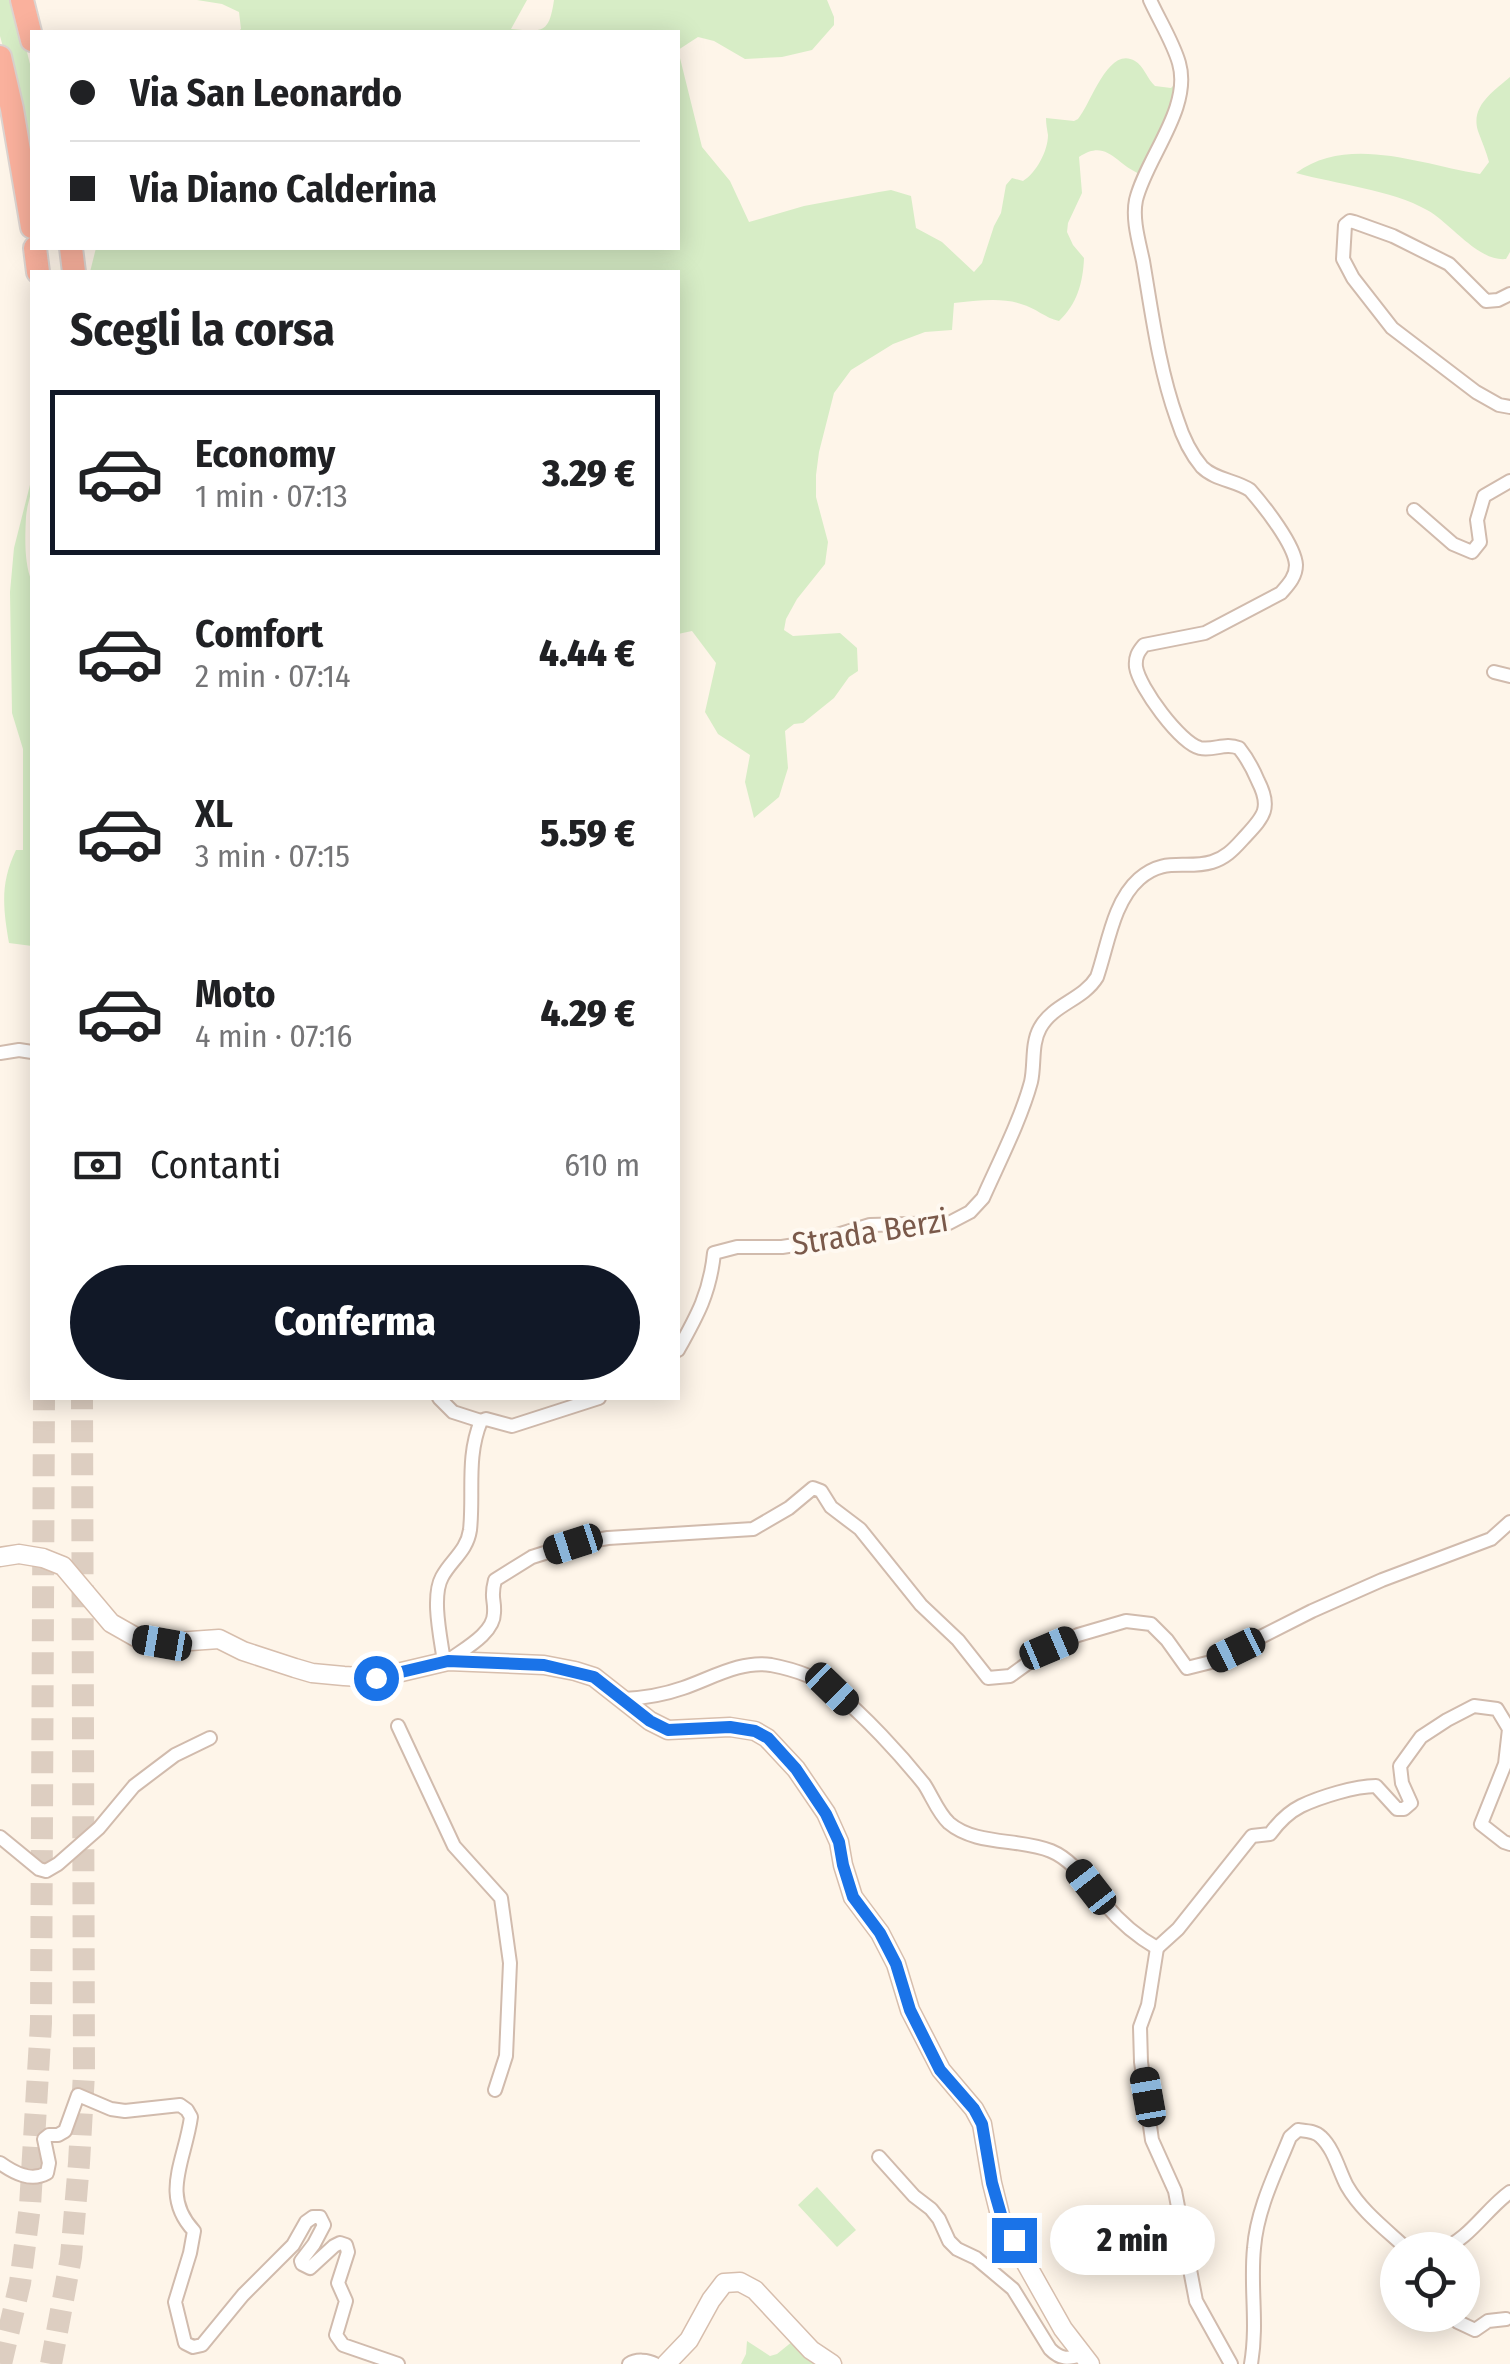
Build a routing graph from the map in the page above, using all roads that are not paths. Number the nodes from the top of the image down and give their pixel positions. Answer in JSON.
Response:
{"nodes":[{"id":1,"x":22,"y":0,"type":"edge"},
{"id":2,"x":1150,"y":0,"type":"edge"},
{"id":3,"x":30,"y":32,"type":"edge"},
{"id":4,"x":0,"y":57,"type":"edge"},
{"id":5,"x":30,"y":216,"type":"edge"},
{"id":6,"x":1510,"y":294,"type":"edge"},
{"id":7,"x":1510,"y":407,"type":"edge"},
{"id":8,"x":1510,"y":481,"type":"edge"},
{"id":9,"x":1414,"y":510,"type":"dead end"},
{"id":10,"x":1494,"y":672,"type":"dead end"},
{"id":11,"x":1510,"y":676,"type":"edge"},
{"id":12,"x":30,"y":1052,"type":"edge"},
{"id":13,"x":0,"y":1054,"type":"edge"},
{"id":14,"x":680,"y":1346,"type":"edge"},
{"id":15,"x":441,"y":1400,"type":"edge"},
{"id":16,"x":593,"y":1400,"type":"edge"},
{"id":17,"x":480,"y":1421,"type":"junction"},
{"id":18,"x":1510,"y":1522,"type":"edge"},
{"id":19,"x":0,"y":1556,"type":"edge"},
{"id":20,"x":446,"y":1662,"type":"junction"},
{"id":21,"x":624,"y":1699,"type":"junction"},
{"id":22,"x":398,"y":1726,"type":"dead end"},
{"id":23,"x":210,"y":1738,"type":"dead end"},
{"id":24,"x":0,"y":1837,"type":"edge"},
{"id":25,"x":1510,"y":1844,"type":"edge"},
{"id":26,"x":1157,"y":1948,"type":"junction"},
{"id":27,"x":495,"y":2090,"type":"dead end"},
{"id":28,"x":880,"y":2157,"type":"dead end"},
{"id":29,"x":0,"y":2163,"type":"edge"},
{"id":30,"x":1510,"y":2192,"type":"edge"},
{"id":31,"x":1390,"y":2232,"type":"edge"},
{"id":32,"x":1467,"y":2232,"type":"edge"},
{"id":33,"x":1506,"y":2319,"type":"dead end"},
{"id":34,"x":1480,"y":2327,"type":"edge"},
{"id":35,"x":1086,"y":2360,"type":"edge"},
{"id":36,"x":398,"y":2364,"type":"edge"},
{"id":37,"x":629,"y":2364,"type":"edge"},
{"id":38,"x":655,"y":2364,"type":"edge"},
{"id":39,"x":666,"y":2364,"type":"edge"},
{"id":40,"x":832,"y":2364,"type":"edge"},
{"id":41,"x":1231,"y":2364,"type":"edge"},
{"id":42,"x":1252,"y":2364,"type":"edge"}],
"edges":[{"from":1,"to":3,"type":"highway"},
{"from":2,"to":14,"type":"street","name":"Strada Berzi"},
{"from":4,"to":5,"type":"highway"},
{"from":6,"to":7,"type":"street"},
{"from":8,"to":9,"type":"street"},
{"from":10,"to":11,"type":"street"},
{"from":12,"to":13,"type":"street"},
{"from":15,"to":17,"type":"street"},
{"from":16,"to":17,"type":"street"},
{"from":17,"to":20,"type":"street"},
{"from":18,"to":20,"type":"street"},
{"from":19,"to":20,"type":"main road"},
{"from":20,"to":21,"type":"main road"},
{"from":21,"to":26,"type":"street"},
{"from":21,"to":35,"type":"main road"},
{"from":22,"to":27,"type":"street"},
{"from":23,"to":24,"type":"street"},
{"from":25,"to":26,"type":"street"},
{"from":26,"to":41,"type":"street"},
{"from":28,"to":35,"type":"street"},
{"from":29,"to":36,"type":"street"},
{"from":30,"to":32,"type":"street"},
{"from":31,"to":42,"type":"street"},
{"from":33,"to":34,"type":"street"},
{"from":37,"to":38,"type":"street"},
{"from":39,"to":40,"type":"main road"}]}
